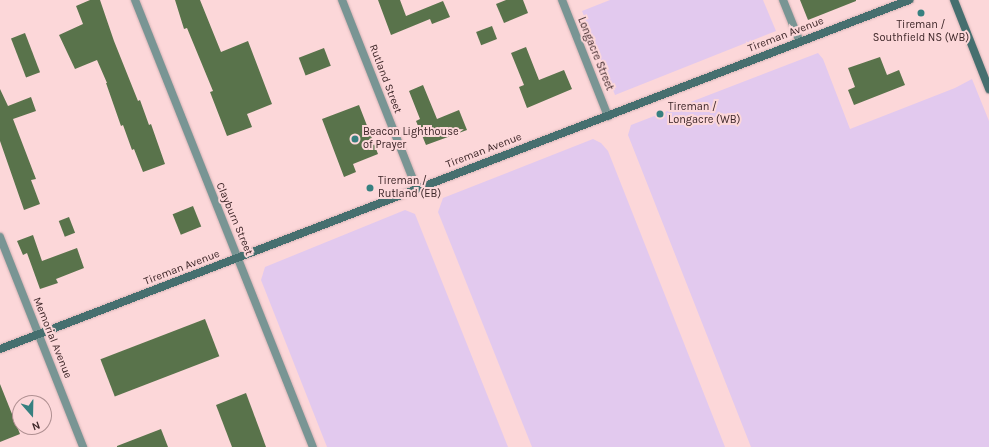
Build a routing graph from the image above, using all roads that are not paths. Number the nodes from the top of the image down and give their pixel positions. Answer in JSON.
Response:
{"nodes":[{"id":1,"x":135,"y":0,"type":"edge"},
{"id":2,"x":342,"y":0,"type":"edge"},
{"id":3,"x":562,"y":0,"type":"edge"},
{"id":4,"x":783,"y":0,"type":"edge"},
{"id":5,"x":909,"y":0,"type":"edge"},
{"id":6,"x":954,"y":0,"type":"edge"},
{"id":7,"x":800,"y":42,"type":"junction"},
{"id":8,"x":989,"y":89,"type":"edge"},
{"id":9,"x":608,"y":116,"type":"junction"},
{"id":10,"x":417,"y":189,"type":"junction"},
{"id":11,"x":0,"y":237,"type":"edge"},
{"id":12,"x":239,"y":258,"type":"junction"},
{"id":13,"x":39,"y":335,"type":"junction"},
{"id":14,"x":0,"y":349,"type":"edge"},
{"id":15,"x":83,"y":447,"type":"edge"},
{"id":16,"x":313,"y":447,"type":"edge"}],
"edges":[{"from":1,"to":12,"type":"street","name":"Clayburn Street"},
{"from":2,"to":10,"type":"street","name":"Rutland Street"},
{"from":3,"to":9,"type":"street","name":"Longacre Street"},
{"from":4,"to":7,"type":"street"},
{"from":5,"to":7,"type":"street","name":"Tireman Avenue"},
{"from":6,"to":8,"type":"street"},
{"from":7,"to":9,"type":"street","name":"Tireman Avenue"},
{"from":9,"to":10,"type":"street","name":"Tireman Avenue"},
{"from":10,"to":12,"type":"street","name":"Tireman Avenue"},
{"from":11,"to":13,"type":"street","name":"Memorial Avenue"},
{"from":12,"to":13,"type":"street","name":"Tireman Avenue"},
{"from":12,"to":16,"type":"street","name":"Clayburn Street"},
{"from":13,"to":14,"type":"street","name":"Tireman Avenue"},
{"from":13,"to":15,"type":"street","name":"Memorial Avenue"}]}
